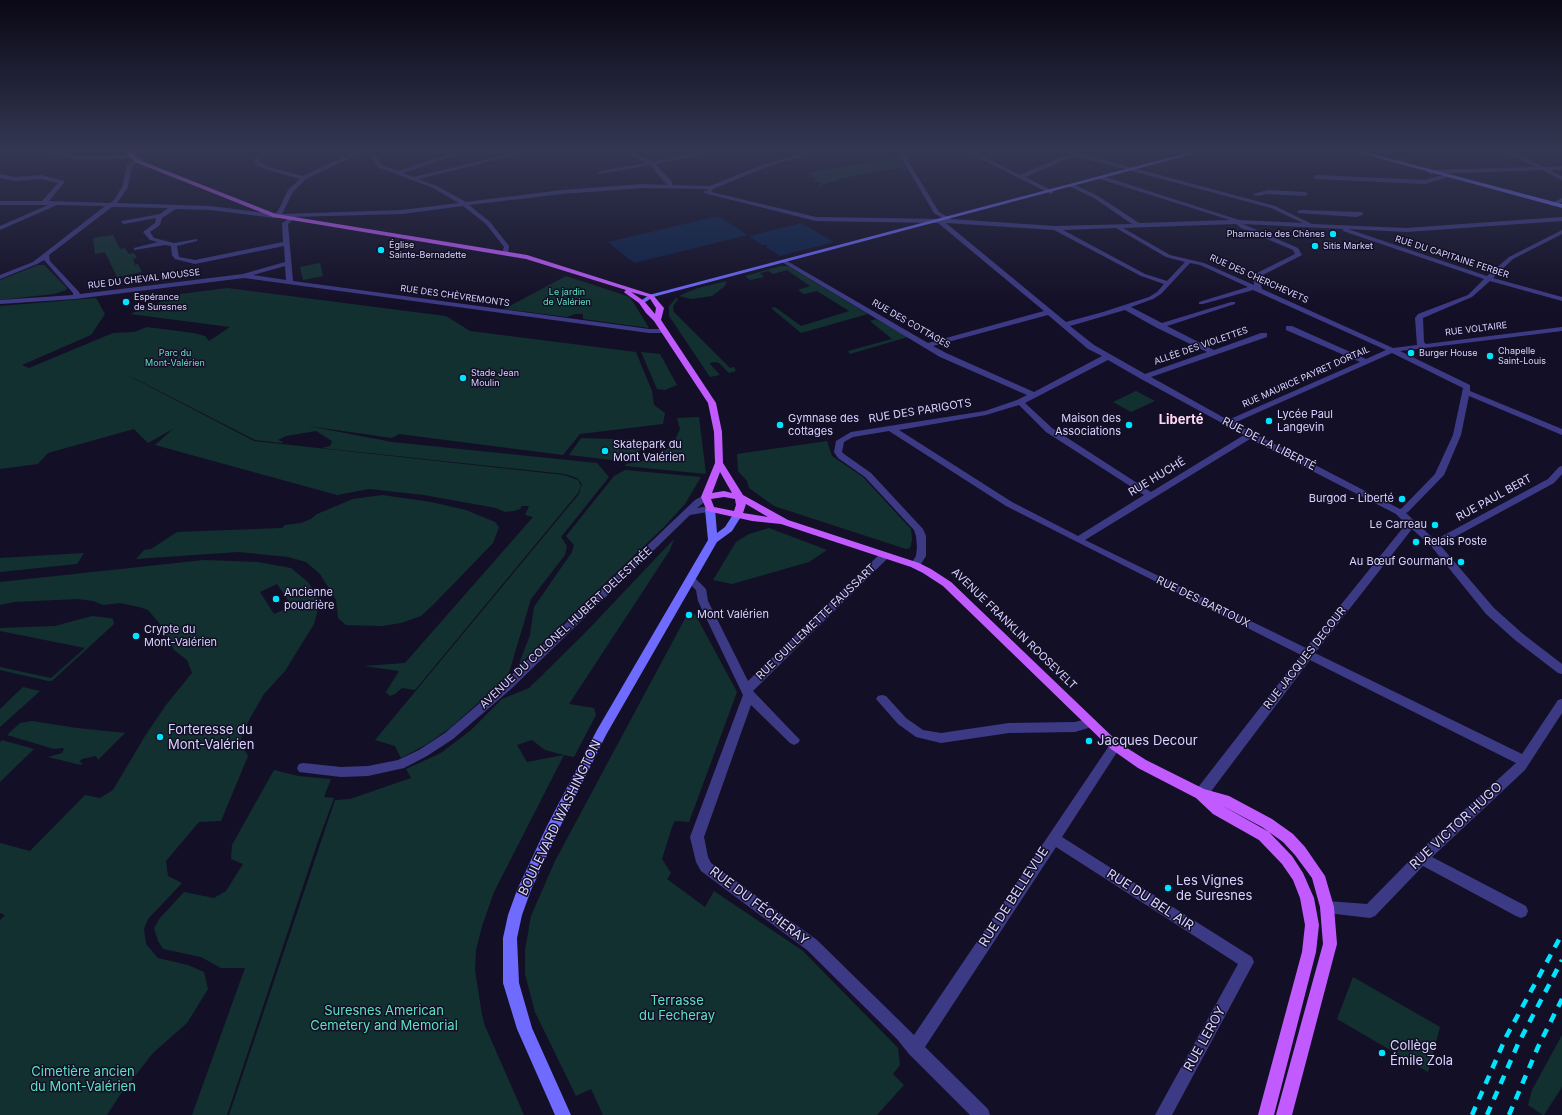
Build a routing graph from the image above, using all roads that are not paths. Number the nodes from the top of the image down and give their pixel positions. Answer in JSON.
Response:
{"nodes":[{"id":1,"x":114,"y":201,"type":"edge"},
{"id":2,"x":238,"y":201,"type":"edge"},
{"id":3,"x":286,"y":201,"type":"edge"},
{"id":4,"x":460,"y":201,"type":"edge"},
{"id":5,"x":489,"y":201,"type":"edge"},
{"id":6,"x":745,"y":201,"type":"edge"},
{"id":7,"x":930,"y":201,"type":"edge"},
{"id":8,"x":1017,"y":201,"type":"edge"},
{"id":9,"x":1103,"y":201,"type":"edge"},
{"id":10,"x":1173,"y":201,"type":"edge"},
{"id":11,"x":1249,"y":201,"type":"edge"},
{"id":12,"x":1264,"y":201,"type":"edge"},
{"id":13,"x":1269,"y":201,"type":"edge"},
{"id":14,"x":1542,"y":201,"type":"edge"},
{"id":15,"x":1560,"y":201,"type":"edge"},
{"id":16,"x":0,"y":203,"type":"edge"},
{"id":17,"x":44,"y":203,"type":"joint"},
{"id":18,"x":58,"y":203,"type":"junction"},
{"id":19,"x":111,"y":204,"type":"junction"},
{"id":20,"x":465,"y":204,"type":"junction"},
{"id":21,"x":1260,"y":204,"type":"junction"},
{"id":22,"x":1553,"y":204,"type":"junction"},
{"id":23,"x":1562,"y":206,"type":"edge"},
{"id":24,"x":174,"y":207,"type":"junction"},
{"id":25,"x":1300,"y":212,"type":"junction"},
{"id":26,"x":1361,"y":214,"type":"dead end"},
{"id":27,"x":164,"y":215,"type":"junction"},
{"id":28,"x":275,"y":216,"type":"junction"},
{"id":29,"x":1310,"y":217,"type":"dead end"},
{"id":30,"x":291,"y":219,"type":"junction"},
{"id":31,"x":948,"y":219,"type":"junction"},
{"id":32,"x":1562,"y":219,"type":"edge"},
{"id":33,"x":940,"y":221,"type":"junction"},
{"id":34,"x":124,"y":222,"type":"dead end"},
{"id":35,"x":1238,"y":222,"type":"junction"},
{"id":36,"x":1139,"y":226,"type":"junction"},
{"id":37,"x":1312,"y":226,"type":"junction"},
{"id":38,"x":1118,"y":227,"type":"junction"},
{"id":39,"x":1338,"y":227,"type":"junction"},
{"id":40,"x":0,"y":228,"type":"edge"},
{"id":41,"x":1055,"y":228,"type":"junction"},
{"id":42,"x":1562,"y":232,"type":"edge"},
{"id":43,"x":195,"y":240,"type":"dead end"},
{"id":44,"x":166,"y":242,"type":"junction"},
{"id":45,"x":287,"y":243,"type":"junction"},
{"id":46,"x":174,"y":244,"type":"junction"},
{"id":47,"x":136,"y":249,"type":"dead end"},
{"id":48,"x":504,"y":253,"type":"junction"},
{"id":49,"x":46,"y":258,"type":"junction"},
{"id":50,"x":1189,"y":261,"type":"junction"},
{"id":51,"x":785,"y":262,"type":"junction"},
{"id":52,"x":288,"y":263,"type":"junction"},
{"id":53,"x":244,"y":276,"type":"junction"},
{"id":54,"x":0,"y":277,"type":"edge"},
{"id":55,"x":1489,"y":280,"type":"junction"},
{"id":56,"x":290,"y":282,"type":"junction"},
{"id":57,"x":1167,"y":284,"type":"junction"},
{"id":58,"x":617,"y":286,"type":"junction"},
{"id":59,"x":1257,"y":288,"type":"junction"},
{"id":60,"x":75,"y":297,"type":"junction"},
{"id":61,"x":653,"y":299,"type":"junction"},
{"id":62,"x":1562,"y":299,"type":"edge"},
{"id":63,"x":0,"y":302,"type":"edge"},
{"id":64,"x":642,"y":302,"type":"junction"},
{"id":65,"x":1201,"y":303,"type":"dead end"},
{"id":66,"x":1233,"y":303,"type":"dead end"},
{"id":67,"x":1125,"y":308,"type":"junction"},
{"id":68,"x":1049,"y":312,"type":"junction"},
{"id":69,"x":657,"y":320,"type":"junction"},
{"id":70,"x":1064,"y":325,"type":"junction"},
{"id":71,"x":1160,"y":326,"type":"junction"},
{"id":72,"x":1289,"y":328,"type":"dead end"},
{"id":73,"x":1562,"y":329,"type":"edge"},
{"id":74,"x":664,"y":331,"type":"junction"},
{"id":75,"x":1264,"y":335,"type":"dead end"},
{"id":76,"x":929,"y":345,"type":"junction"},
{"id":77,"x":1423,"y":345,"type":"junction"},
{"id":78,"x":1392,"y":350,"type":"junction"},
{"id":79,"x":1214,"y":353,"type":"junction"},
{"id":80,"x":1107,"y":357,"type":"junction"},
{"id":81,"x":1365,"y":362,"type":"junction"},
{"id":82,"x":1144,"y":377,"type":"junction"},
{"id":83,"x":1466,"y":392,"type":"junction"},
{"id":84,"x":1032,"y":394,"type":"junction"},
{"id":85,"x":1020,"y":402,"type":"junction"},
{"id":86,"x":1228,"y":423,"type":"junction"},
{"id":87,"x":890,"y":428,"type":"junction"},
{"id":88,"x":1562,"y":432,"type":"edge"},
{"id":89,"x":1250,"y":435,"type":"junction"},
{"id":90,"x":718,"y":463,"type":"junction"},
{"id":91,"x":1562,"y":469,"type":"edge"},
{"id":92,"x":1150,"y":495,"type":"junction"},
{"id":93,"x":706,"y":497,"type":"junction"},
{"id":94,"x":739,"y":497,"type":"junction"},
{"id":95,"x":710,"y":509,"type":"junction"},
{"id":96,"x":688,"y":512,"type":"junction"},
{"id":97,"x":1399,"y":512,"type":"junction"},
{"id":98,"x":737,"y":515,"type":"junction"},
{"id":99,"x":785,"y":522,"type":"junction"},
{"id":100,"x":1411,"y":524,"type":"junction"},
{"id":101,"x":713,"y":540,"type":"junction"},
{"id":102,"x":1078,"y":540,"type":"junction"},
{"id":103,"x":1434,"y":544,"type":"junction"},
{"id":104,"x":885,"y":555,"type":"junction"},
{"id":105,"x":915,"y":565,"type":"junction"},
{"id":106,"x":691,"y":580,"type":"junction"},
{"id":107,"x":1308,"y":654,"type":"junction"},
{"id":108,"x":1562,"y":670,"type":"edge"},
{"id":109,"x":748,"y":692,"type":"junction"},
{"id":110,"x":882,"y":699,"type":"dead end"},
{"id":111,"x":1562,"y":703,"type":"edge"},
{"id":112,"x":1091,"y":723,"type":"junction"},
{"id":113,"x":794,"y":740,"type":"dead end"},
{"id":114,"x":1115,"y":746,"type":"junction"},
{"id":115,"x":1524,"y":761,"type":"junction"},
{"id":116,"x":303,"y":768,"type":"dead end"},
{"id":117,"x":1201,"y":794,"type":"junction"},
{"id":118,"x":1053,"y":838,"type":"junction"},
{"id":119,"x":1421,"y":858,"type":"junction"},
{"id":120,"x":1327,"y":907,"type":"junction"},
{"id":121,"x":1520,"y":911,"type":"dead end"},
{"id":122,"x":1247,"y":962,"type":"joint"},
{"id":123,"x":914,"y":1048,"type":"junction"},
{"id":124,"x":563,"y":1115,"type":"edge"},
{"id":125,"x":982,"y":1115,"type":"edge"},
{"id":126,"x":1163,"y":1115,"type":"edge"},
{"id":127,"x":1266,"y":1115,"type":"edge"},
{"id":128,"x":1284,"y":1115,"type":"edge"}],
"edges":[{"from":1,"to":19,"type":"street"},
{"from":2,"to":28,"type":"main road"},
{"from":3,"to":28,"type":"street"},
{"from":4,"to":20,"type":"street"},
{"from":5,"to":20,"type":"street"},
{"from":6,"to":33,"type":"street"},
{"from":7,"to":31,"type":"street"},
{"from":8,"to":31,"type":"main road"},
{"from":9,"to":36,"type":"street"},
{"from":10,"to":35,"type":"street"},
{"from":11,"to":21,"type":"street"},
{"from":12,"to":21,"type":"street"},
{"from":13,"to":25,"type":"street"},
{"from":14,"to":22,"type":"main road"},
{"from":15,"to":22,"type":"street"},
{"from":16,"to":17,"type":"street"},
{"from":17,"to":18,"type":"street"},
{"from":18,"to":19,"type":"street"},
{"from":18,"to":40,"type":"street"},
{"from":19,"to":24,"type":"street"},
{"from":19,"to":49,"type":"street"},
{"from":20,"to":28,"type":"street"},
{"from":20,"to":48,"type":"street"},
{"from":21,"to":37,"type":"street"},
{"from":22,"to":23,"type":"main road"},
{"from":24,"to":27,"type":"street"},
{"from":24,"to":28,"type":"street"},
{"from":25,"to":26,"type":"street"},
{"from":25,"to":29,"type":"street"},
{"from":27,"to":34,"type":"street"},
{"from":27,"to":44,"type":"street"},
{"from":28,"to":30,"type":"main road"},
{"from":30,"to":45,"type":"street"},
{"from":30,"to":48,"type":"main road"},
{"from":31,"to":33,"type":"main road"},
{"from":32,"to":39,"type":"street"},
{"from":33,"to":41,"type":"street"},
{"from":33,"to":51,"type":"main road"},
{"from":33,"to":68,"type":"street","name":"RUE DE LA LIBERTÉ"},
{"from":35,"to":36,"type":"street"},
{"from":35,"to":37,"type":"street"},
{"from":35,"to":59,"type":"street"},
{"from":36,"to":38,"type":"street"},
{"from":37,"to":39,"type":"street"},
{"from":38,"to":41,"type":"street"},
{"from":38,"to":50,"type":"street","name":"RUE DES CHERCHEVETS"},
{"from":39,"to":55,"type":"street","name":"RUE DU CAPITAINE FERBER"},
{"from":41,"to":57,"type":"street"},
{"from":42,"to":55,"type":"street"},
{"from":43,"to":46,"type":"street"},
{"from":44,"to":46,"type":"street"},
{"from":44,"to":47,"type":"street"},
{"from":45,"to":46,"type":"street"},
{"from":45,"to":52,"type":"street"},
{"from":48,"to":58,"type":"main road"},
{"from":49,"to":54,"type":"street"},
{"from":49,"to":60,"type":"street"},
{"from":50,"to":57,"type":"street"},
{"from":50,"to":59,"type":"street","name":"RUE DES CHERCHEVETS"},
{"from":51,"to":61,"type":"main road"},
{"from":51,"to":76,"type":"street","name":"RUE DES COTTAGES"},
{"from":52,"to":53,"type":"street","name":"RUE DU CHEVAL MOUSSE"},
{"from":52,"to":56,"type":"street"},
{"from":53,"to":56,"type":"street","name":"RUE DES CHÈVREMONTS"},
{"from":53,"to":60,"type":"street","name":"RUE DU CHEVAL MOUSSE"},
{"from":55,"to":62,"type":"street","name":"RUE DU CAPITAINE FERBER"},
{"from":55,"to":77,"type":"street"},
{"from":56,"to":74,"type":"street","name":"RUE DES CHÈVREMONTS"},
{"from":57,"to":67,"type":"street"},
{"from":58,"to":61,"type":"main road"},
{"from":58,"to":64,"type":"main road"},
{"from":59,"to":65,"type":"street"},
{"from":59,"to":78,"type":"street","name":"RUE DES CHERCHEVETS"},
{"from":60,"to":63,"type":"street","name":"RUE DU CHEVAL MOUSSE"},
{"from":61,"to":64,"type":"main road"},
{"from":61,"to":69,"type":"main road"},
{"from":64,"to":69,"type":"main road"},
{"from":66,"to":71,"type":"street"},
{"from":67,"to":70,"type":"street"},
{"from":67,"to":71,"type":"street"},
{"from":68,"to":70,"type":"street","name":"RUE DE LA LIBERTÉ"},
{"from":68,"to":76,"type":"street"},
{"from":69,"to":74,"type":"main road"},
{"from":70,"to":80,"type":"street","name":"RUE DE LA LIBERTÉ"},
{"from":71,"to":79,"type":"street"},
{"from":72,"to":81,"type":"street"},
{"from":73,"to":77,"type":"street","name":"RUE VOLTAIRE"},
{"from":74,"to":90,"type":"main road"},
{"from":75,"to":79,"type":"street","name":"ALLÉE DES VIOLETTES"},
{"from":76,"to":84,"type":"street","name":"RUE DES COTTAGES"},
{"from":77,"to":78,"type":"street","name":"RUE VOLTAIRE"},
{"from":78,"to":81,"type":"street","name":"RUE MAURICE PAYRET DORTAIL"},
{"from":78,"to":83,"type":"street","name":"RUE DES CHERCHEVETS"},
{"from":79,"to":82,"type":"street","name":"ALLÉE DES VIOLETTES"},
{"from":80,"to":82,"type":"street","name":"RUE DE LA LIBERTÉ"},
{"from":80,"to":84,"type":"street","name":"RUE DES PARIGOTS"},
{"from":81,"to":86,"type":"street","name":"RUE MAURICE PAYRET DORTAIL"},
{"from":82,"to":86,"type":"street","name":"RUE DE LA LIBERTÉ"},
{"from":83,"to":88,"type":"street"},
{"from":83,"to":97,"type":"street"},
{"from":84,"to":85,"type":"street","name":"RUE DES PARIGOTS"},
{"from":85,"to":87,"type":"street","name":"RUE DES PARIGOTS"},
{"from":85,"to":92,"type":"street"},
{"from":86,"to":89,"type":"street","name":"RUE DE LA LIBERTÉ"},
{"from":87,"to":102,"type":"street","name":"RUE DES BARTOUX"},
{"from":87,"to":105,"type":"street","name":"RUE DES PARIGOTS"},
{"from":89,"to":92,"type":"street","name":"RUE HUCHÉ"},
{"from":89,"to":97,"type":"street","name":"RUE DE LA LIBERTÉ"},
{"from":90,"to":93,"type":"main road"},
{"from":90,"to":94,"type":"main road"},
{"from":91,"to":103,"type":"street","name":"RUE PAUL BERT"},
{"from":92,"to":102,"type":"street","name":"RUE HUCHÉ"},
{"from":93,"to":94,"type":"main road"},
{"from":93,"to":95,"type":"main road"},
{"from":93,"to":96,"type":"street","name":"AVENUE DU COLONEL HUBERT DELESTRÉE"},
{"from":94,"to":98,"type":"main road"},
{"from":94,"to":99,"type":"main road","name":"AVENUE FRANKLIN ROOSEVELT"},
{"from":95,"to":96,"type":"street"},
{"from":95,"to":98,"type":"main road","name":"AVENUE FRANKLIN ROOSEVELT"},
{"from":95,"to":101,"type":"main road"},
{"from":96,"to":116,"type":"street","name":"AVENUE DU COLONEL HUBERT DELESTRÉE"},
{"from":97,"to":100,"type":"street","name":"RUE DE LA LIBERTÉ"},
{"from":98,"to":99,"type":"main road","name":"AVENUE FRANKLIN ROOSEVELT"},
{"from":98,"to":101,"type":"main road","name":"BOULEVARD WASHINGTON"},
{"from":99,"to":104,"type":"main road","name":"AVENUE FRANKLIN ROOSEVELT"},
{"from":100,"to":103,"type":"street","name":"RUE DE LA LIBERTÉ"},
{"from":100,"to":107,"type":"street","name":"RUE JACQUES DECOUR"},
{"from":101,"to":106,"type":"main road","name":"BOULEVARD WASHINGTON"},
{"from":102,"to":107,"type":"street","name":"RUE DES BARTOUX"},
{"from":103,"to":108,"type":"street","name":"RUE DE LA LIBERTÉ"},
{"from":104,"to":105,"type":"main road","name":"AVENUE FRANKLIN ROOSEVELT"},
{"from":104,"to":109,"type":"street","name":"RUE GUILLEMETTE FAUSSART"},
{"from":105,"to":112,"type":"main road","name":"AVENUE FRANKLIN ROOSEVELT"},
{"from":106,"to":109,"type":"street"},
{"from":106,"to":124,"type":"main road","name":"BOULEVARD WASHINGTON"},
{"from":107,"to":115,"type":"street","name":"RUE DES BARTOUX"},
{"from":107,"to":117,"type":"street","name":"RUE JACQUES DECOUR"},
{"from":109,"to":113,"type":"street"},
{"from":109,"to":123,"type":"street","name":"RUE DU FÉCHERAY"},
{"from":110,"to":112,"type":"street"},
{"from":111,"to":115,"type":"street","name":"RUE VICTOR HUGO"},
{"from":112,"to":114,"type":"main road","name":"AVENUE FRANKLIN ROOSEVELT"},
{"from":114,"to":117,"type":"main road","name":"AVENUE FRANKLIN ROOSEVELT"},
{"from":114,"to":118,"type":"street","name":"RUE DE BELLEVUE"},
{"from":115,"to":119,"type":"street","name":"RUE VICTOR HUGO"},
{"from":117,"to":120,"type":"main road","name":"AVENUE FRANKLIN ROOSEVELT"},
{"from":117,"to":127,"type":"main road","name":"AVENUE FRANKLIN ROOSEVELT"},
{"from":118,"to":122,"type":"street","name":"RUE DU BEL AIR"},
{"from":118,"to":123,"type":"street","name":"RUE DE BELLEVUE"},
{"from":119,"to":120,"type":"street","name":"RUE VICTOR HUGO"},
{"from":119,"to":121,"type":"street"},
{"from":120,"to":128,"type":"main road","name":"AVENUE FRANKLIN ROOSEVELT"},
{"from":122,"to":126,"type":"street","name":"RUE LEROY"},
{"from":123,"to":125,"type":"street","name":"RUE DU FÉCHERAY"}]}
